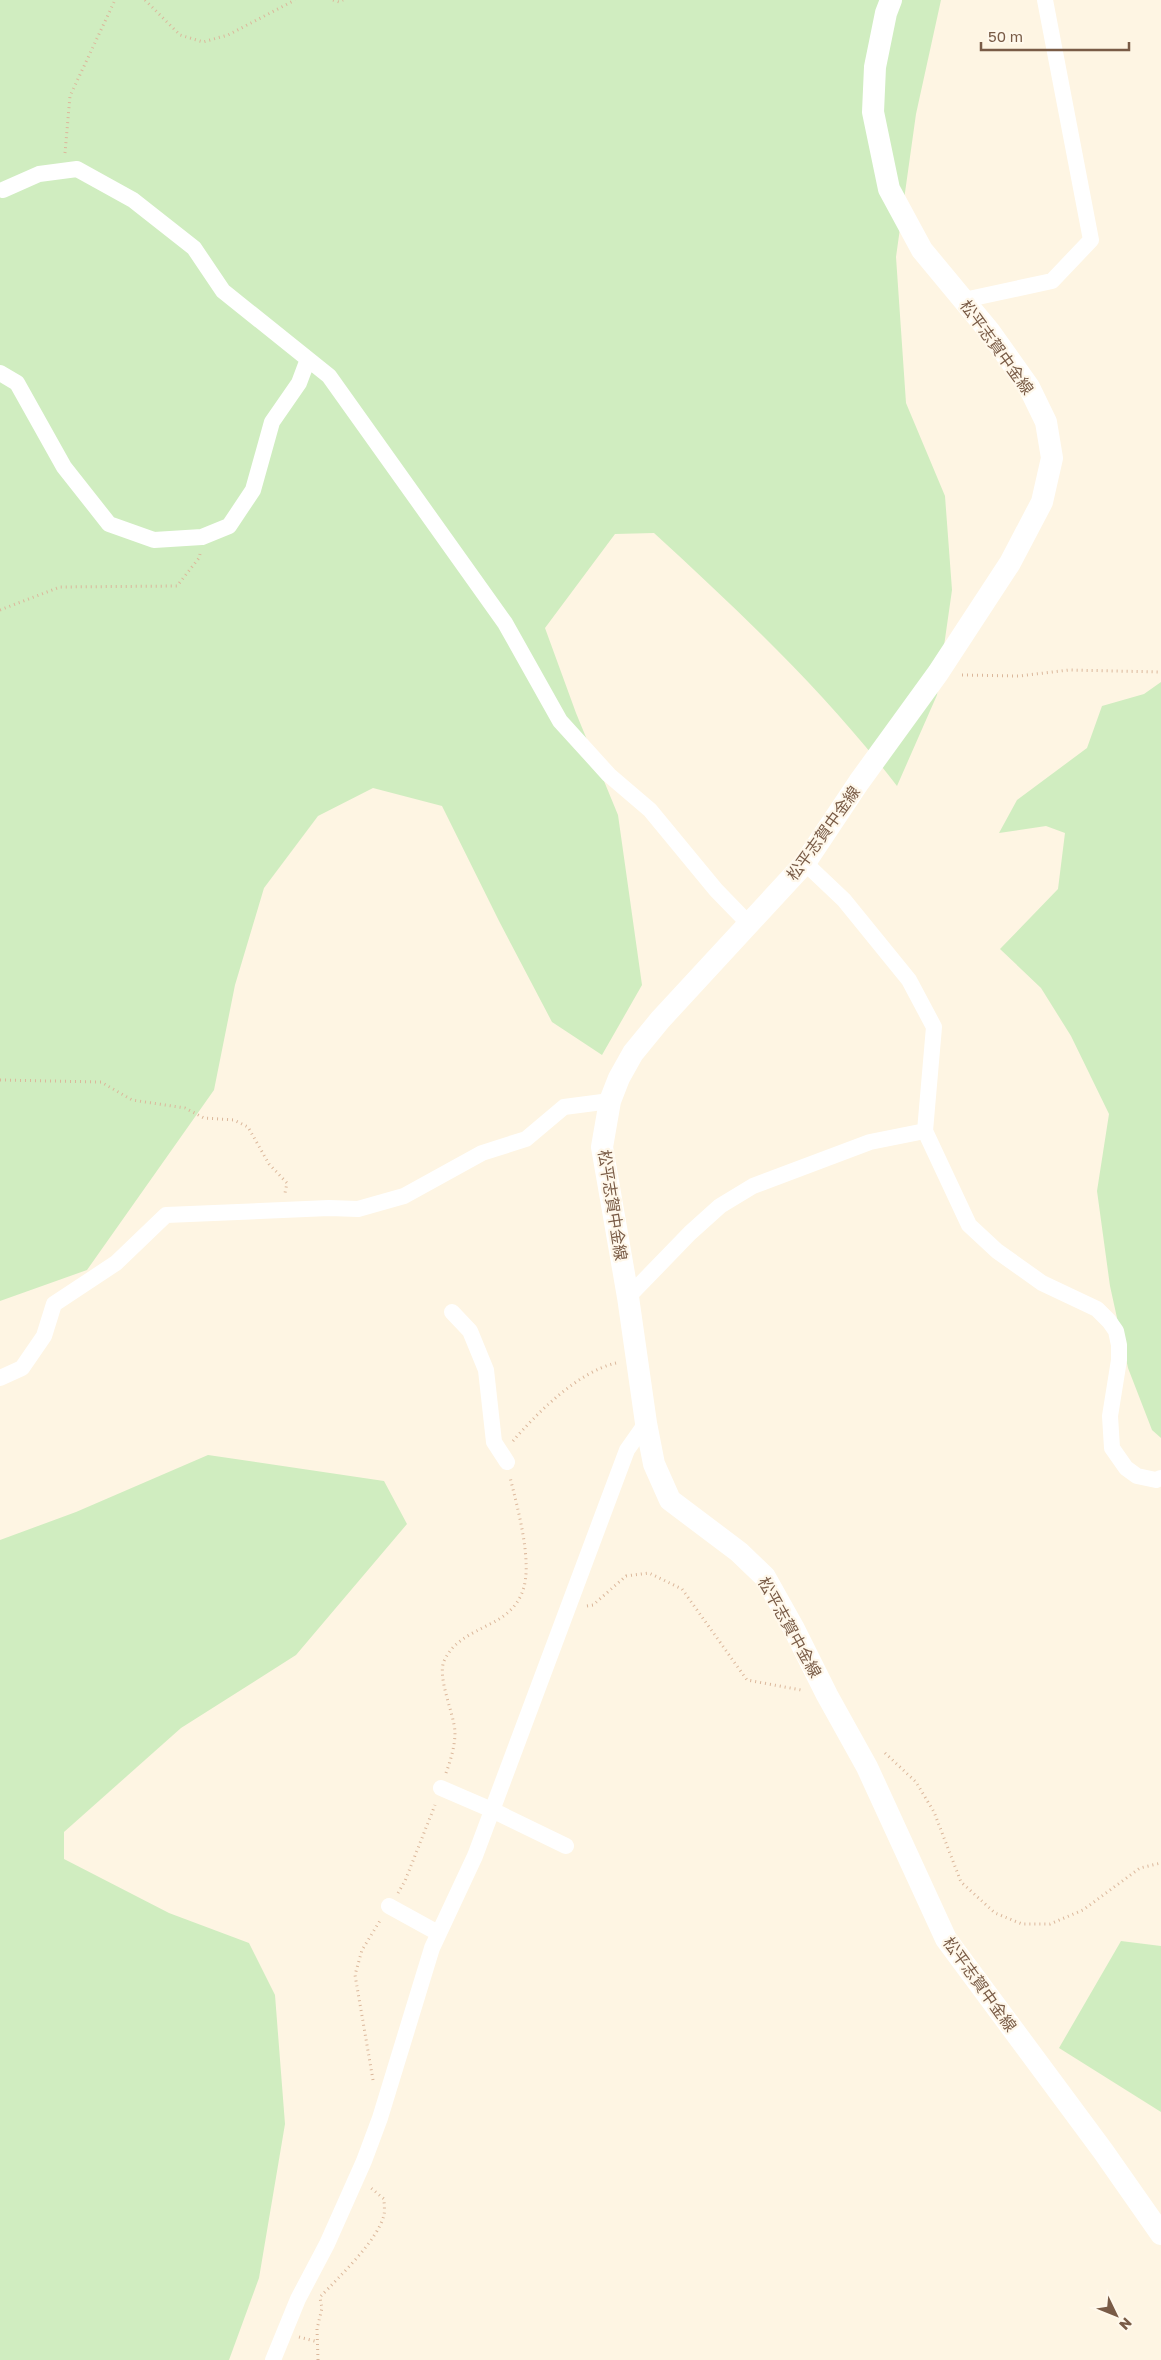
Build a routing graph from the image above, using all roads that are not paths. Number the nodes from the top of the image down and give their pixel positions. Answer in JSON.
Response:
{"nodes":[{"id":1,"x":891,"y":0,"type":"edge"},
{"id":2,"x":1046,"y":0,"type":"edge"},
{"id":3,"x":2,"y":190,"type":"dead end"},
{"id":4,"x":964,"y":300,"type":"junction"},
{"id":5,"x":308,"y":359,"type":"junction"},
{"id":6,"x":0,"y":373,"type":"edge"},
{"id":7,"x":805,"y":863,"type":"junction"},
{"id":8,"x":749,"y":924,"type":"junction"},
{"id":9,"x":610,"y":1101,"type":"junction"},
{"id":10,"x":925,"y":1131,"type":"junction"},
{"id":11,"x":628,"y":1297,"type":"junction"},
{"id":12,"x":452,"y":1312,"type":"dead end"},
{"id":13,"x":0,"y":1378,"type":"edge"},
{"id":14,"x":646,"y":1423,"type":"junction"},
{"id":15,"x":507,"y":1462,"type":"road end"},
{"id":16,"x":1161,"y":1478,"type":"edge"},
{"id":17,"x":441,"y":1788,"type":"road end"},
{"id":18,"x":492,"y":1810,"type":"junction"},
{"id":19,"x":566,"y":1846,"type":"dead end"},
{"id":20,"x":389,"y":1906,"type":"road end"},
{"id":21,"x":438,"y":1933,"type":"junction"},
{"id":22,"x":1161,"y":2234,"type":"edge"},
{"id":23,"x":273,"y":2360,"type":"edge"}],
"edges":[{"from":1,"to":4,"type":"main road","name":"松平志賀中金線"},
{"from":2,"to":4,"type":"street"},
{"from":3,"to":5,"type":"street"},
{"from":4,"to":7,"type":"main road","name":"松平志賀中金線"},
{"from":5,"to":6,"type":"street"},
{"from":5,"to":8,"type":"street"},
{"from":7,"to":8,"type":"main road","name":"松平志賀中金線"},
{"from":7,"to":10,"type":"street"},
{"from":8,"to":9,"type":"main road","name":"松平志賀中金線"},
{"from":9,"to":11,"type":"main road","name":"松平志賀中金線"},
{"from":9,"to":13,"type":"street"},
{"from":10,"to":11,"type":"street"},
{"from":10,"to":16,"type":"street"},
{"from":11,"to":14,"type":"main road","name":"松平志賀中金線"},
{"from":12,"to":15,"type":"street"},
{"from":14,"to":18,"type":"street"},
{"from":14,"to":22,"type":"main road","name":"松平志賀中金線"},
{"from":17,"to":18,"type":"street"},
{"from":18,"to":19,"type":"street"},
{"from":18,"to":21,"type":"street"},
{"from":20,"to":21,"type":"street"},
{"from":21,"to":23,"type":"street"}]}
